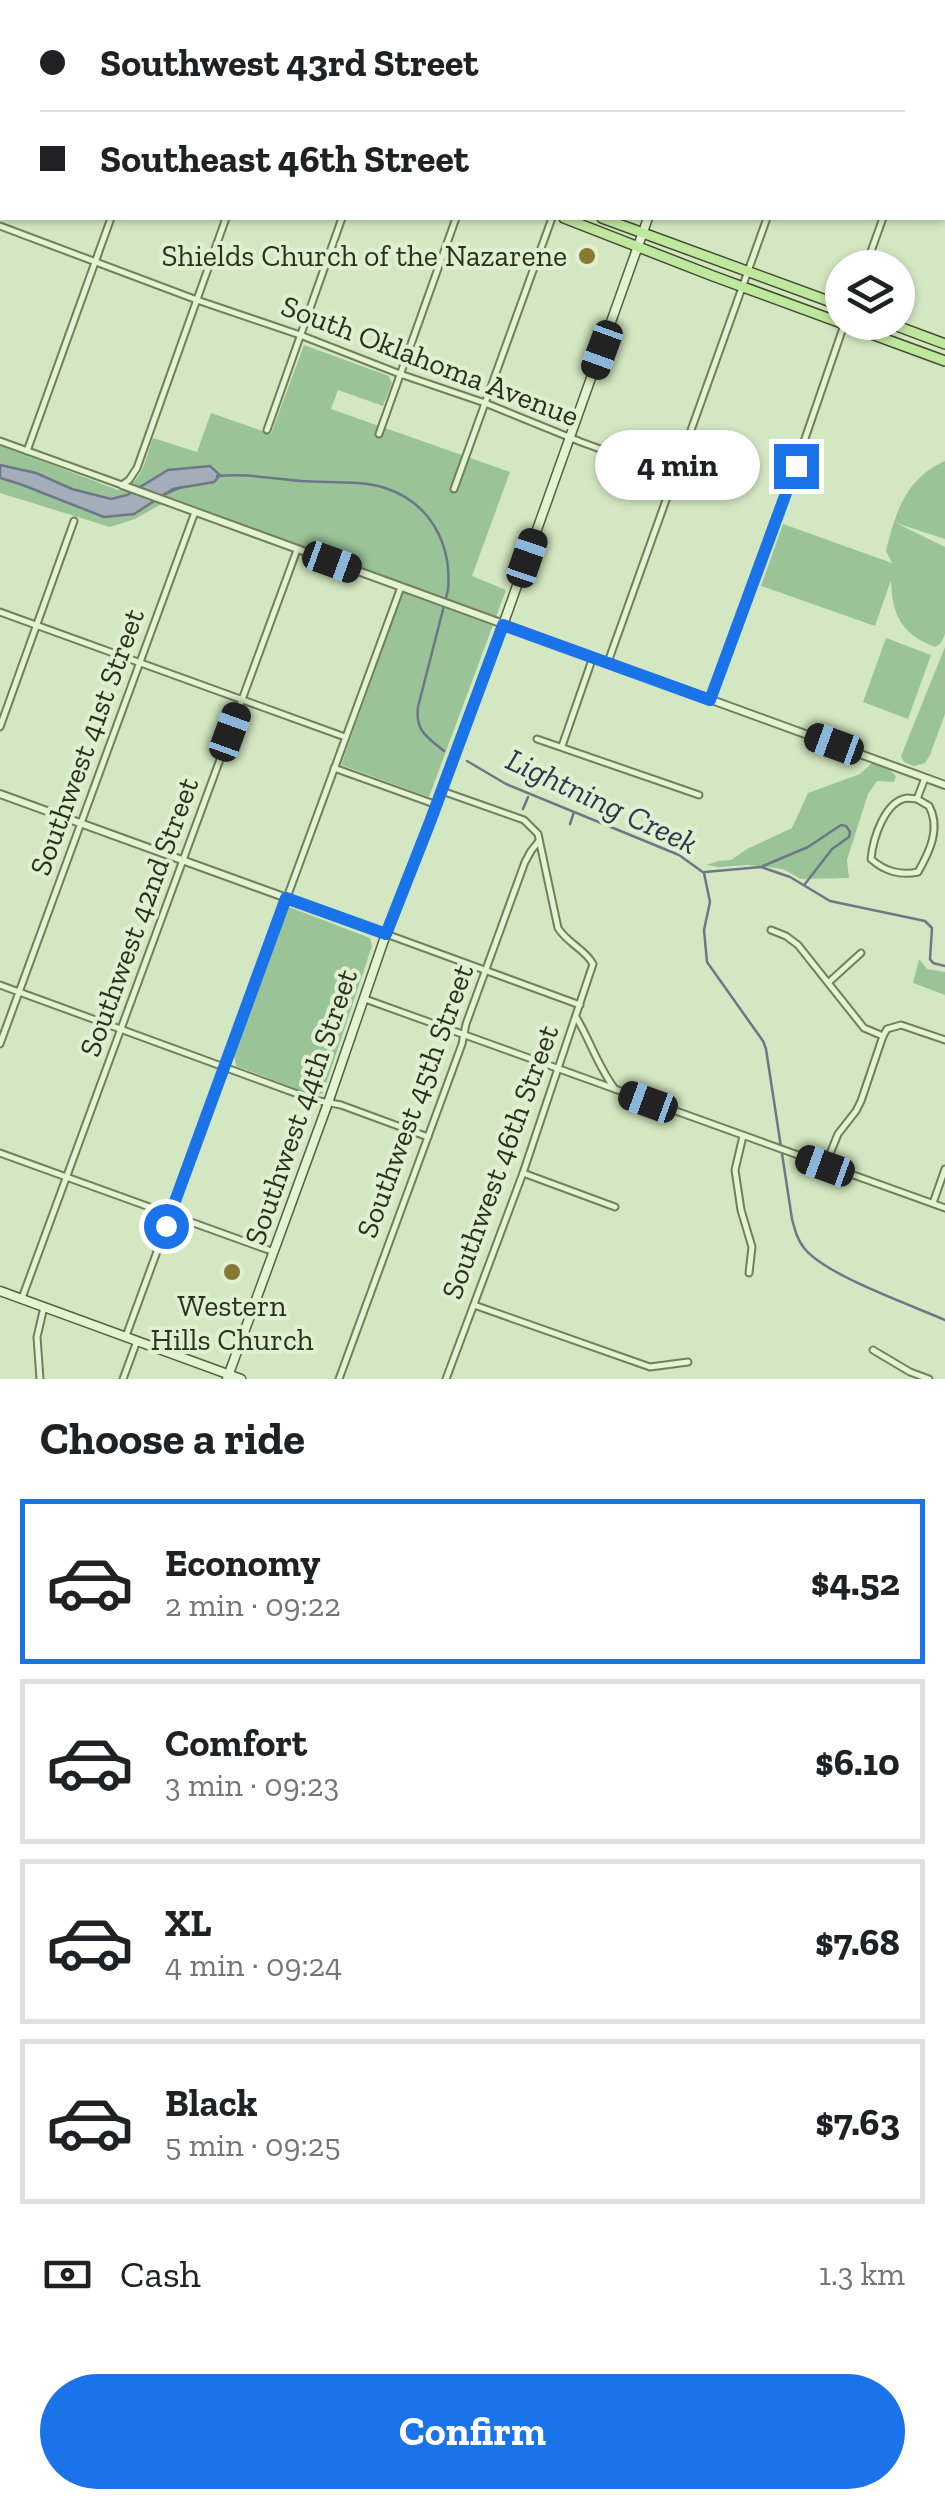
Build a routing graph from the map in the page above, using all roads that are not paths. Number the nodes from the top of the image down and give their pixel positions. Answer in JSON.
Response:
{"nodes":[{"id":1,"x":110,"y":220,"type":"edge"},
{"id":2,"x":225,"y":220,"type":"edge"},
{"id":3,"x":341,"y":220,"type":"edge"},
{"id":4,"x":455,"y":220,"type":"edge"},
{"id":5,"x":551,"y":220,"type":"edge"},
{"id":6,"x":569,"y":220,"type":"edge"},
{"id":7,"x":607,"y":220,"type":"edge"},
{"id":8,"x":647,"y":220,"type":"edge"},
{"id":9,"x":767,"y":220,"type":"edge"},
{"id":10,"x":882,"y":220,"type":"edge"},
{"id":11,"x":0,"y":226,"type":"edge"},
{"id":12,"x":643,"y":233,"type":"junction"},
{"id":13,"x":638,"y":246,"type":"junction"},
{"id":14,"x":871,"y":250,"type":"edge"},
{"id":15,"x":95,"y":261,"type":"junction"},
{"id":16,"x":748,"y":272,"type":"junction"},
{"id":17,"x":743,"y":286,"type":"junction"},
{"id":18,"x":197,"y":300,"type":"junction"},
{"id":19,"x":825,"y":300,"type":"edge"},
{"id":20,"x":825,"y":316,"type":"edge"},
{"id":21,"x":915,"y":333,"type":"edge"},
{"id":22,"x":300,"y":335,"type":"junction"},
{"id":23,"x":838,"y":340,"type":"edge"},
{"id":24,"x":889,"y":340,"type":"edge"},
{"id":25,"x":945,"y":344,"type":"edge"},
{"id":26,"x":945,"y":361,"type":"edge"},
{"id":27,"x":400,"y":374,"type":"junction"},
{"id":28,"x":485,"y":403,"type":"junction"},
{"id":29,"x":266,"y":430,"type":"dead end"},
{"id":30,"x":379,"y":434,"type":"dead end"},
{"id":31,"x":570,"y":437,"type":"junction"},
{"id":32,"x":0,"y":441,"type":"edge"},
{"id":33,"x":27,"y":451,"type":"junction"},
{"id":34,"x":674,"y":476,"type":"junction"},
{"id":35,"x":122,"y":485,"type":"junction"},
{"id":36,"x":454,"y":489,"type":"dead end"},
{"id":37,"x":195,"y":512,"type":"junction"},
{"id":38,"x":74,"y":521,"type":"dead end"},
{"id":39,"x":297,"y":550,"type":"junction"},
{"id":40,"x":401,"y":587,"type":"junction"},
{"id":41,"x":0,"y":612,"type":"edge"},
{"id":42,"x":37,"y":625,"type":"junction"},
{"id":43,"x":503,"y":625,"type":"junction"},
{"id":44,"x":593,"y":657,"type":"junction"},
{"id":45,"x":140,"y":662,"type":"junction"},
{"id":46,"x":608,"y":662,"type":"junction"},
{"id":47,"x":242,"y":700,"type":"junction"},
{"id":48,"x":710,"y":700,"type":"junction"},
{"id":49,"x":0,"y":727,"type":"edge"},
{"id":50,"x":345,"y":736,"type":"junction"},
{"id":51,"x":537,"y":739,"type":"dead end"},
{"id":52,"x":562,"y":746,"type":"junction"},
{"id":53,"x":334,"y":768,"type":"junction"},
{"id":54,"x":925,"y":778,"type":"junction"},
{"id":55,"x":945,"y":785,"type":"edge"},
{"id":56,"x":442,"y":792,"type":"junction"},
{"id":57,"x":0,"y":794,"type":"edge"},
{"id":58,"x":699,"y":794,"type":"dead end"},
{"id":59,"x":917,"y":799,"type":"junction"},
{"id":60,"x":436,"y":805,"type":"junction"},
{"id":61,"x":81,"y":824,"type":"junction"},
{"id":62,"x":539,"y":841,"type":"junction"},
{"id":63,"x":183,"y":861,"type":"junction"},
{"id":64,"x":286,"y":898,"type":"junction"},
{"id":65,"x":771,"y":930,"type":"dead end"},
{"id":66,"x":386,"y":934,"type":"junction"},
{"id":67,"x":862,"y":953,"type":"dead end"},
{"id":68,"x":486,"y":970,"type":"junction"},
{"id":69,"x":829,"y":982,"type":"junction"},
{"id":70,"x":0,"y":985,"type":"edge"},
{"id":71,"x":19,"y":992,"type":"junction"},
{"id":72,"x":362,"y":998,"type":"junction"},
{"id":73,"x":580,"y":1005,"type":"junction"},
{"id":74,"x":576,"y":1017,"type":"junction"},
{"id":75,"x":122,"y":1029,"type":"junction"},
{"id":76,"x":464,"y":1035,"type":"junction"},
{"id":77,"x":883,"y":1036,"type":"junction"},
{"id":78,"x":945,"y":1040,"type":"edge"},
{"id":79,"x":0,"y":1044,"type":"edge"},
{"id":80,"x":225,"y":1068,"type":"junction"},
{"id":81,"x":557,"y":1070,"type":"junction"},
{"id":82,"x":617,"y":1091,"type":"junction"},
{"id":83,"x":328,"y":1103,"type":"junction"},
{"id":84,"x":743,"y":1136,"type":"junction"},
{"id":85,"x":428,"y":1138,"type":"junction"},
{"id":86,"x":0,"y":1153,"type":"edge"},
{"id":87,"x":825,"y":1166,"type":"junction"},
{"id":88,"x":945,"y":1170,"type":"edge"},
{"id":89,"x":522,"y":1173,"type":"junction"},
{"id":90,"x":68,"y":1176,"type":"junction"},
{"id":91,"x":932,"y":1203,"type":"junction"},
{"id":92,"x":615,"y":1207,"type":"dead end"},
{"id":93,"x":945,"y":1208,"type":"edge"},
{"id":94,"x":170,"y":1213,"type":"junction"},
{"id":95,"x":274,"y":1252,"type":"junction"},
{"id":96,"x":750,"y":1273,"type":"dead end"},
{"id":97,"x":0,"y":1291,"type":"edge"},
{"id":98,"x":22,"y":1298,"type":"junction"},
{"id":99,"x":474,"y":1306,"type":"junction"},
{"id":100,"x":44,"y":1307,"type":"junction"},
{"id":101,"x":126,"y":1336,"type":"junction"},
{"id":102,"x":136,"y":1341,"type":"junction"},
{"id":103,"x":873,"y":1350,"type":"dead end"},
{"id":104,"x":688,"y":1362,"type":"dead end"},
{"id":105,"x":227,"y":1377,"type":"edge"},
{"id":106,"x":40,"y":1379,"type":"edge"},
{"id":107,"x":122,"y":1379,"type":"edge"},
{"id":108,"x":241,"y":1379,"type":"edge"},
{"id":109,"x":338,"y":1379,"type":"edge"},
{"id":110,"x":446,"y":1379,"type":"edge"},
{"id":111,"x":929,"y":1379,"type":"edge"}],
"edges":[{"from":1,"to":15,"type":"street"},
{"from":2,"to":18,"type":"street"},
{"from":3,"to":22,"type":"street"},
{"from":4,"to":27,"type":"street"},
{"from":5,"to":28,"type":"street"},
{"from":6,"to":13,"type":"main road"},
{"from":7,"to":12,"type":"main road"},
{"from":8,"to":12,"type":"main road","name":"Southwest 44th Street"},
{"from":9,"to":16,"type":"street"},
{"from":10,"to":14,"type":"street"},
{"from":11,"to":15,"type":"street","name":"South Oklahoma Avenue"},
{"from":12,"to":13,"type":"main road","name":"Southwest 44th Street"},
{"from":12,"to":16,"type":"main road"},
{"from":13,"to":17,"type":"main road"},
{"from":13,"to":31,"type":"main road","name":"Southwest 44th Street"},
{"from":15,"to":18,"type":"street","name":"South Oklahoma Avenue"},
{"from":15,"to":33,"type":"street"},
{"from":16,"to":17,"type":"street"},
{"from":16,"to":19,"type":"main road"},
{"from":17,"to":20,"type":"main road"},
{"from":17,"to":34,"type":"street"},
{"from":18,"to":22,"type":"street","name":"South Oklahoma Avenue"},
{"from":18,"to":35,"type":"street"},
{"from":21,"to":25,"type":"main road"},
{"from":22,"to":27,"type":"street","name":"South Oklahoma Avenue"},
{"from":22,"to":29,"type":"street"},
{"from":23,"to":48,"type":"street"},
{"from":24,"to":26,"type":"main road"},
{"from":27,"to":28,"type":"street","name":"South Oklahoma Avenue"},
{"from":27,"to":30,"type":"street"},
{"from":28,"to":31,"type":"street","name":"South Oklahoma Avenue"},
{"from":28,"to":36,"type":"street"},
{"from":31,"to":34,"type":"street","name":"South Oklahoma Avenue"},
{"from":31,"to":43,"type":"main road","name":"Southwest 44th Street"},
{"from":32,"to":33,"type":"street"},
{"from":33,"to":35,"type":"street"},
{"from":34,"to":46,"type":"street"},
{"from":35,"to":37,"type":"street"},
{"from":37,"to":39,"type":"street"},
{"from":37,"to":45,"type":"street","name":"Southwest 41st Street"},
{"from":38,"to":42,"type":"street"},
{"from":39,"to":40,"type":"street"},
{"from":39,"to":47,"type":"street","name":"Southwest 42nd Street"},
{"from":40,"to":43,"type":"street"},
{"from":40,"to":50,"type":"street"},
{"from":41,"to":42,"type":"street"},
{"from":42,"to":45,"type":"street"},
{"from":42,"to":49,"type":"street"},
{"from":43,"to":44,"type":"street"},
{"from":43,"to":56,"type":"main road","name":"Southwest 44th Street"},
{"from":44,"to":46,"type":"street"},
{"from":44,"to":52,"type":"street"},
{"from":45,"to":47,"type":"street"},
{"from":45,"to":61,"type":"street","name":"Southwest 41st Street"},
{"from":46,"to":48,"type":"street"},
{"from":47,"to":50,"type":"street"},
{"from":47,"to":63,"type":"street","name":"Southwest 42nd Street"},
{"from":48,"to":54,"type":"street"},
{"from":50,"to":53,"type":"street"},
{"from":51,"to":52,"type":"street"},
{"from":52,"to":58,"type":"street"},
{"from":53,"to":60,"type":"street"},
{"from":53,"to":64,"type":"street"},
{"from":54,"to":55,"type":"street"},
{"from":54,"to":59,"type":"street"},
{"from":56,"to":60,"type":"main road","name":"Southwest 44th Street"},
{"from":56,"to":62,"type":"street"},
{"from":57,"to":61,"type":"street"},
{"from":59,"to":59,"type":"street"},
{"from":60,"to":66,"type":"main road","name":"Southwest 44th Street"},
{"from":61,"to":63,"type":"street"},
{"from":61,"to":71,"type":"street","name":"Southwest 41st Street"},
{"from":62,"to":68,"type":"street","name":"Southwest 45th Street"},
{"from":62,"to":73,"type":"street","name":"Southwest 46th Street"},
{"from":63,"to":64,"type":"street"},
{"from":63,"to":75,"type":"street","name":"Southwest 42nd Street"},
{"from":64,"to":66,"type":"street"},
{"from":64,"to":80,"type":"street"},
{"from":65,"to":69,"type":"street"},
{"from":66,"to":68,"type":"street"},
{"from":66,"to":72,"type":"main road","name":"Southwest 44th Street"},
{"from":67,"to":69,"type":"street"},
{"from":68,"to":73,"type":"street"},
{"from":68,"to":76,"type":"street","name":"Southwest 45th Street"},
{"from":69,"to":77,"type":"street"},
{"from":70,"to":71,"type":"street"},
{"from":71,"to":75,"type":"street"},
{"from":71,"to":79,"type":"street","name":"Southwest 41st Street"},
{"from":72,"to":76,"type":"street"},
{"from":72,"to":83,"type":"main road","name":"Southwest 44th Street"},
{"from":73,"to":74,"type":"street","name":"Southwest 46th Street"},
{"from":74,"to":81,"type":"street","name":"Southwest 46th Street"},
{"from":74,"to":82,"type":"street"},
{"from":75,"to":80,"type":"street"},
{"from":75,"to":90,"type":"street","name":"Southwest 42nd Street"},
{"from":76,"to":81,"type":"street"},
{"from":76,"to":85,"type":"street","name":"Southwest 45th Street"},
{"from":77,"to":78,"type":"street"},
{"from":77,"to":87,"type":"street"},
{"from":80,"to":83,"type":"street"},
{"from":80,"to":94,"type":"street"},
{"from":81,"to":82,"type":"street"},
{"from":81,"to":89,"type":"street","name":"Southwest 46th Street"},
{"from":82,"to":84,"type":"street"},
{"from":83,"to":85,"type":"street"},
{"from":83,"to":95,"type":"main road","name":"Southwest 44th Street"},
{"from":84,"to":87,"type":"street"},
{"from":84,"to":96,"type":"street"},
{"from":85,"to":109,"type":"street","name":"Southwest 45th Street"},
{"from":86,"to":90,"type":"street"},
{"from":87,"to":91,"type":"street"},
{"from":88,"to":91,"type":"street"},
{"from":89,"to":92,"type":"street"},
{"from":89,"to":99,"type":"street","name":"Southwest 46th Street"},
{"from":90,"to":94,"type":"street"},
{"from":90,"to":98,"type":"street","name":"Southwest 42nd Street"},
{"from":91,"to":93,"type":"street"},
{"from":94,"to":95,"type":"street"},
{"from":94,"to":101,"type":"street"},
{"from":95,"to":105,"type":"main road","name":"Southwest 44th Street"},
{"from":97,"to":98,"type":"main road"},
{"from":98,"to":100,"type":"main road"},
{"from":99,"to":104,"type":"street"},
{"from":99,"to":110,"type":"street","name":"Southwest 46th Street"},
{"from":100,"to":101,"type":"main road"},
{"from":100,"to":106,"type":"street"},
{"from":101,"to":102,"type":"main road"},
{"from":102,"to":105,"type":"main road"},
{"from":102,"to":107,"type":"street"},
{"from":103,"to":111,"type":"street"},
{"from":105,"to":108,"type":"main road"}]}
